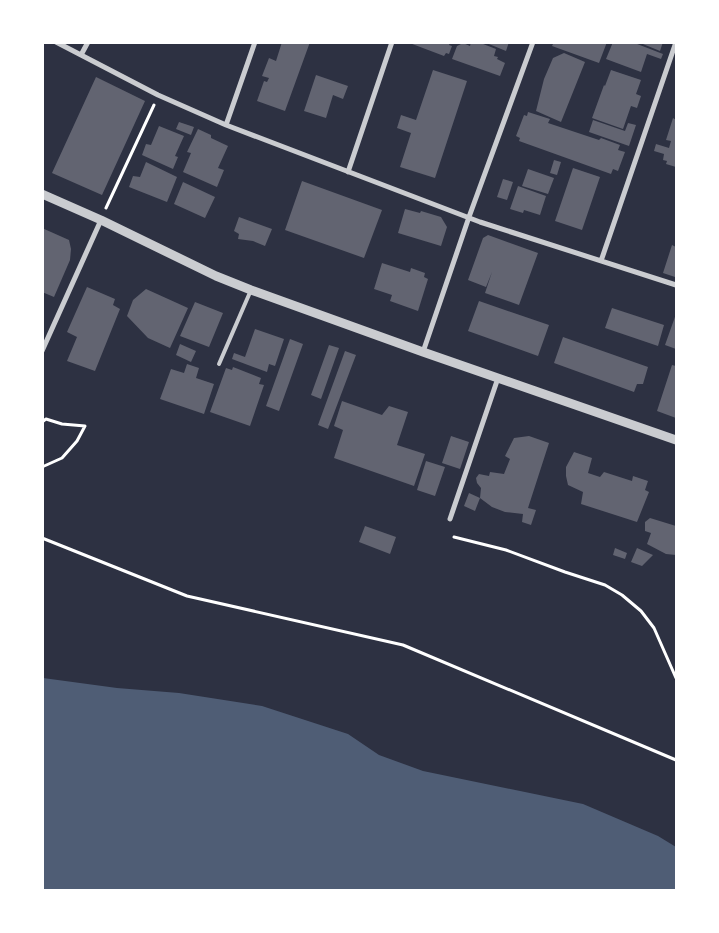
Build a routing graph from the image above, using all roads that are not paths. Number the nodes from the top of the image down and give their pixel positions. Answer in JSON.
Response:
{"nodes":[{"id":1,"x":56,"y":42,"type":"edge"},
{"id":2,"x":88,"y":42,"type":"edge"},
{"id":3,"x":255,"y":42,"type":"edge"},
{"id":4,"x":392,"y":42,"type":"edge"},
{"id":5,"x":533,"y":42,"type":"edge"},
{"id":6,"x":676,"y":42,"type":"edge"},
{"id":7,"x":81,"y":55,"type":"junction"},
{"id":8,"x":226,"y":125,"type":"junction"},
{"id":9,"x":348,"y":172,"type":"junction"},
{"id":10,"x":42,"y":194,"type":"edge"},
{"id":11,"x":469,"y":218,"type":"junction"},
{"id":12,"x":101,"y":220,"type":"junction"},
{"id":13,"x":601,"y":262,"type":"junction"},
{"id":14,"x":676,"y":285,"type":"edge"},
{"id":15,"x":251,"y":290,"type":"junction"},
{"id":16,"x":42,"y":351,"type":"edge"},
{"id":17,"x":423,"y":352,"type":"junction"},
{"id":18,"x":220,"y":364,"type":"dead end"},
{"id":19,"x":498,"y":378,"type":"junction"},
{"id":20,"x":676,"y":440,"type":"edge"},
{"id":21,"x":450,"y":519,"type":"dead end"}],
"edges":[{"from":1,"to":7,"type":"street"},
{"from":2,"to":7,"type":"street"},
{"from":3,"to":8,"type":"street"},
{"from":4,"to":9,"type":"street"},
{"from":5,"to":11,"type":"street"},
{"from":6,"to":13,"type":"street"},
{"from":7,"to":8,"type":"street"},
{"from":8,"to":9,"type":"street"},
{"from":9,"to":11,"type":"street"},
{"from":10,"to":12,"type":"street"},
{"from":11,"to":13,"type":"street"},
{"from":11,"to":17,"type":"street"},
{"from":12,"to":15,"type":"street"},
{"from":12,"to":16,"type":"street"},
{"from":13,"to":14,"type":"street"},
{"from":15,"to":17,"type":"street"},
{"from":15,"to":18,"type":"lane"},
{"from":17,"to":19,"type":"street"},
{"from":19,"to":20,"type":"street"},
{"from":19,"to":21,"type":"street"}]}
